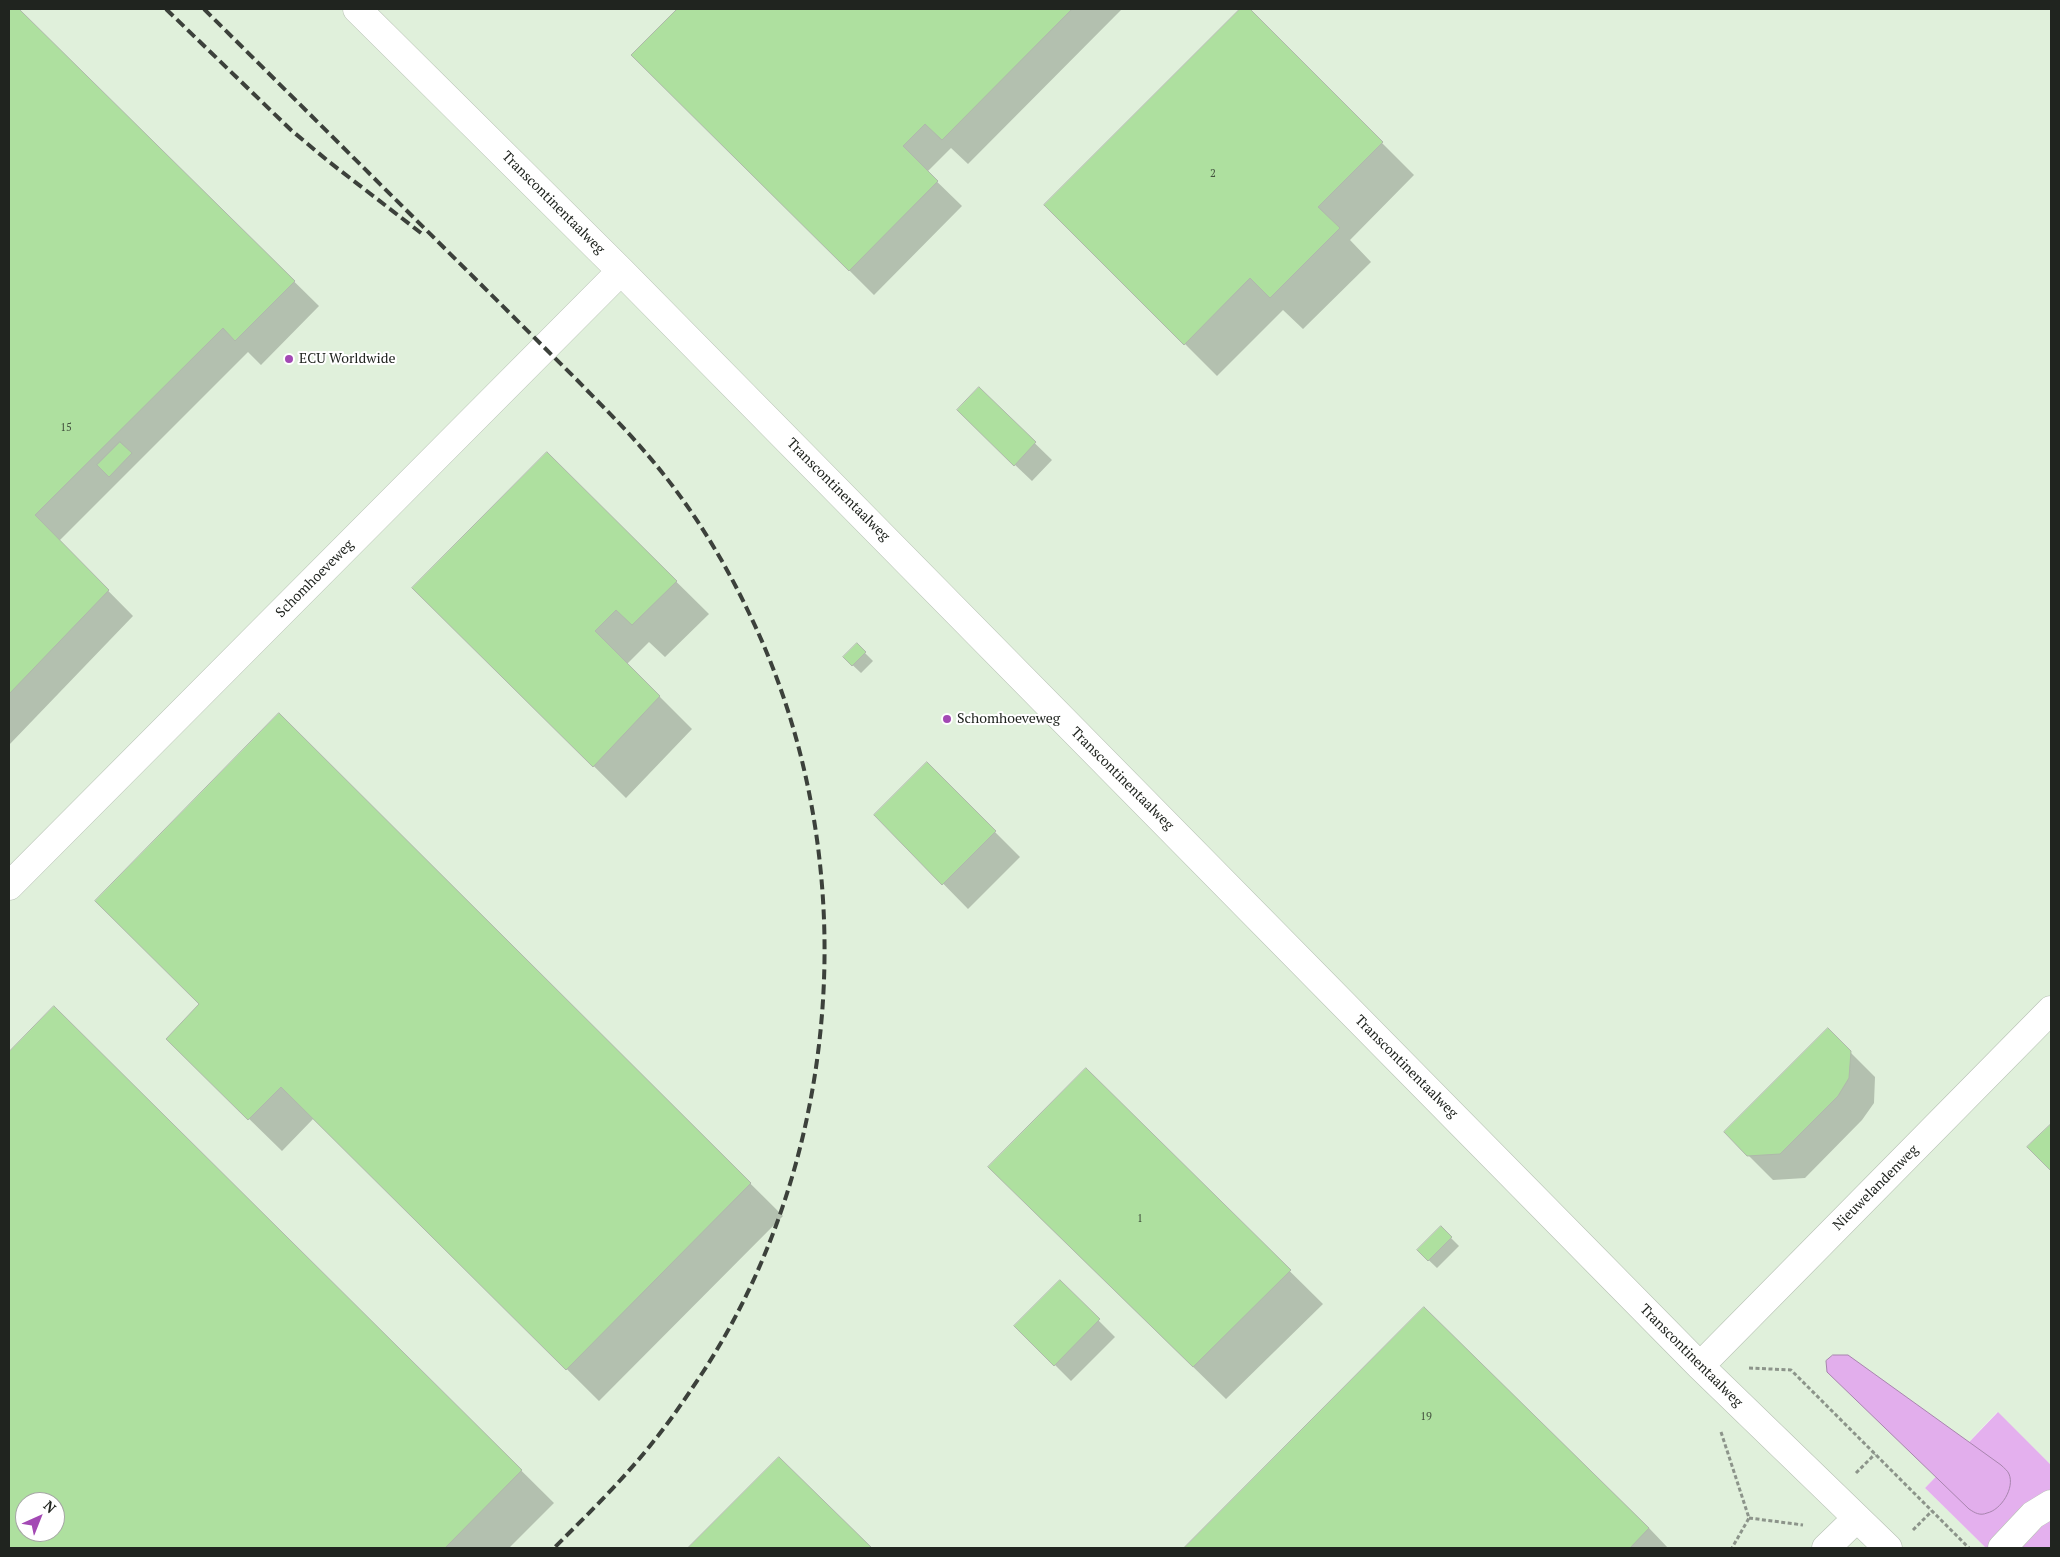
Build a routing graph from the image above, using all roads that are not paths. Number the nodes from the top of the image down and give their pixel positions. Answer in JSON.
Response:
{"nodes":[{"id":1,"x":357,"y":9,"type":"edge"},
{"id":2,"x":621,"y":271,"type":"junction"},
{"id":3,"x":9,"y":886,"type":"edge"},
{"id":4,"x":2051,"y":1010,"type":"edge"},
{"id":5,"x":1700,"y":1366,"type":"junction"},
{"id":6,"x":2051,"y":1504,"type":"edge"},
{"id":7,"x":1856,"y":1518,"type":"junction"},
{"id":8,"x":1826,"y":1548,"type":"edge"},
{"id":9,"x":1888,"y":1548,"type":"edge"},
{"id":10,"x":2002,"y":1548,"type":"edge"}],
"edges":[{"from":1,"to":2,"type":"street","name":"Transcontinentaalweg"},
{"from":2,"to":3,"type":"street","name":"Schomhoeveweg"},
{"from":2,"to":5,"type":"street","name":"Transcontinentaalweg"},
{"from":4,"to":5,"type":"street","name":"Nieuwelandenweg"},
{"from":5,"to":7,"type":"street","name":"Transcontinentaalweg"},
{"from":6,"to":10,"type":"street"},
{"from":7,"to":8,"type":"street"},
{"from":7,"to":9,"type":"street","name":"Transcontinentaalweg"}]}
